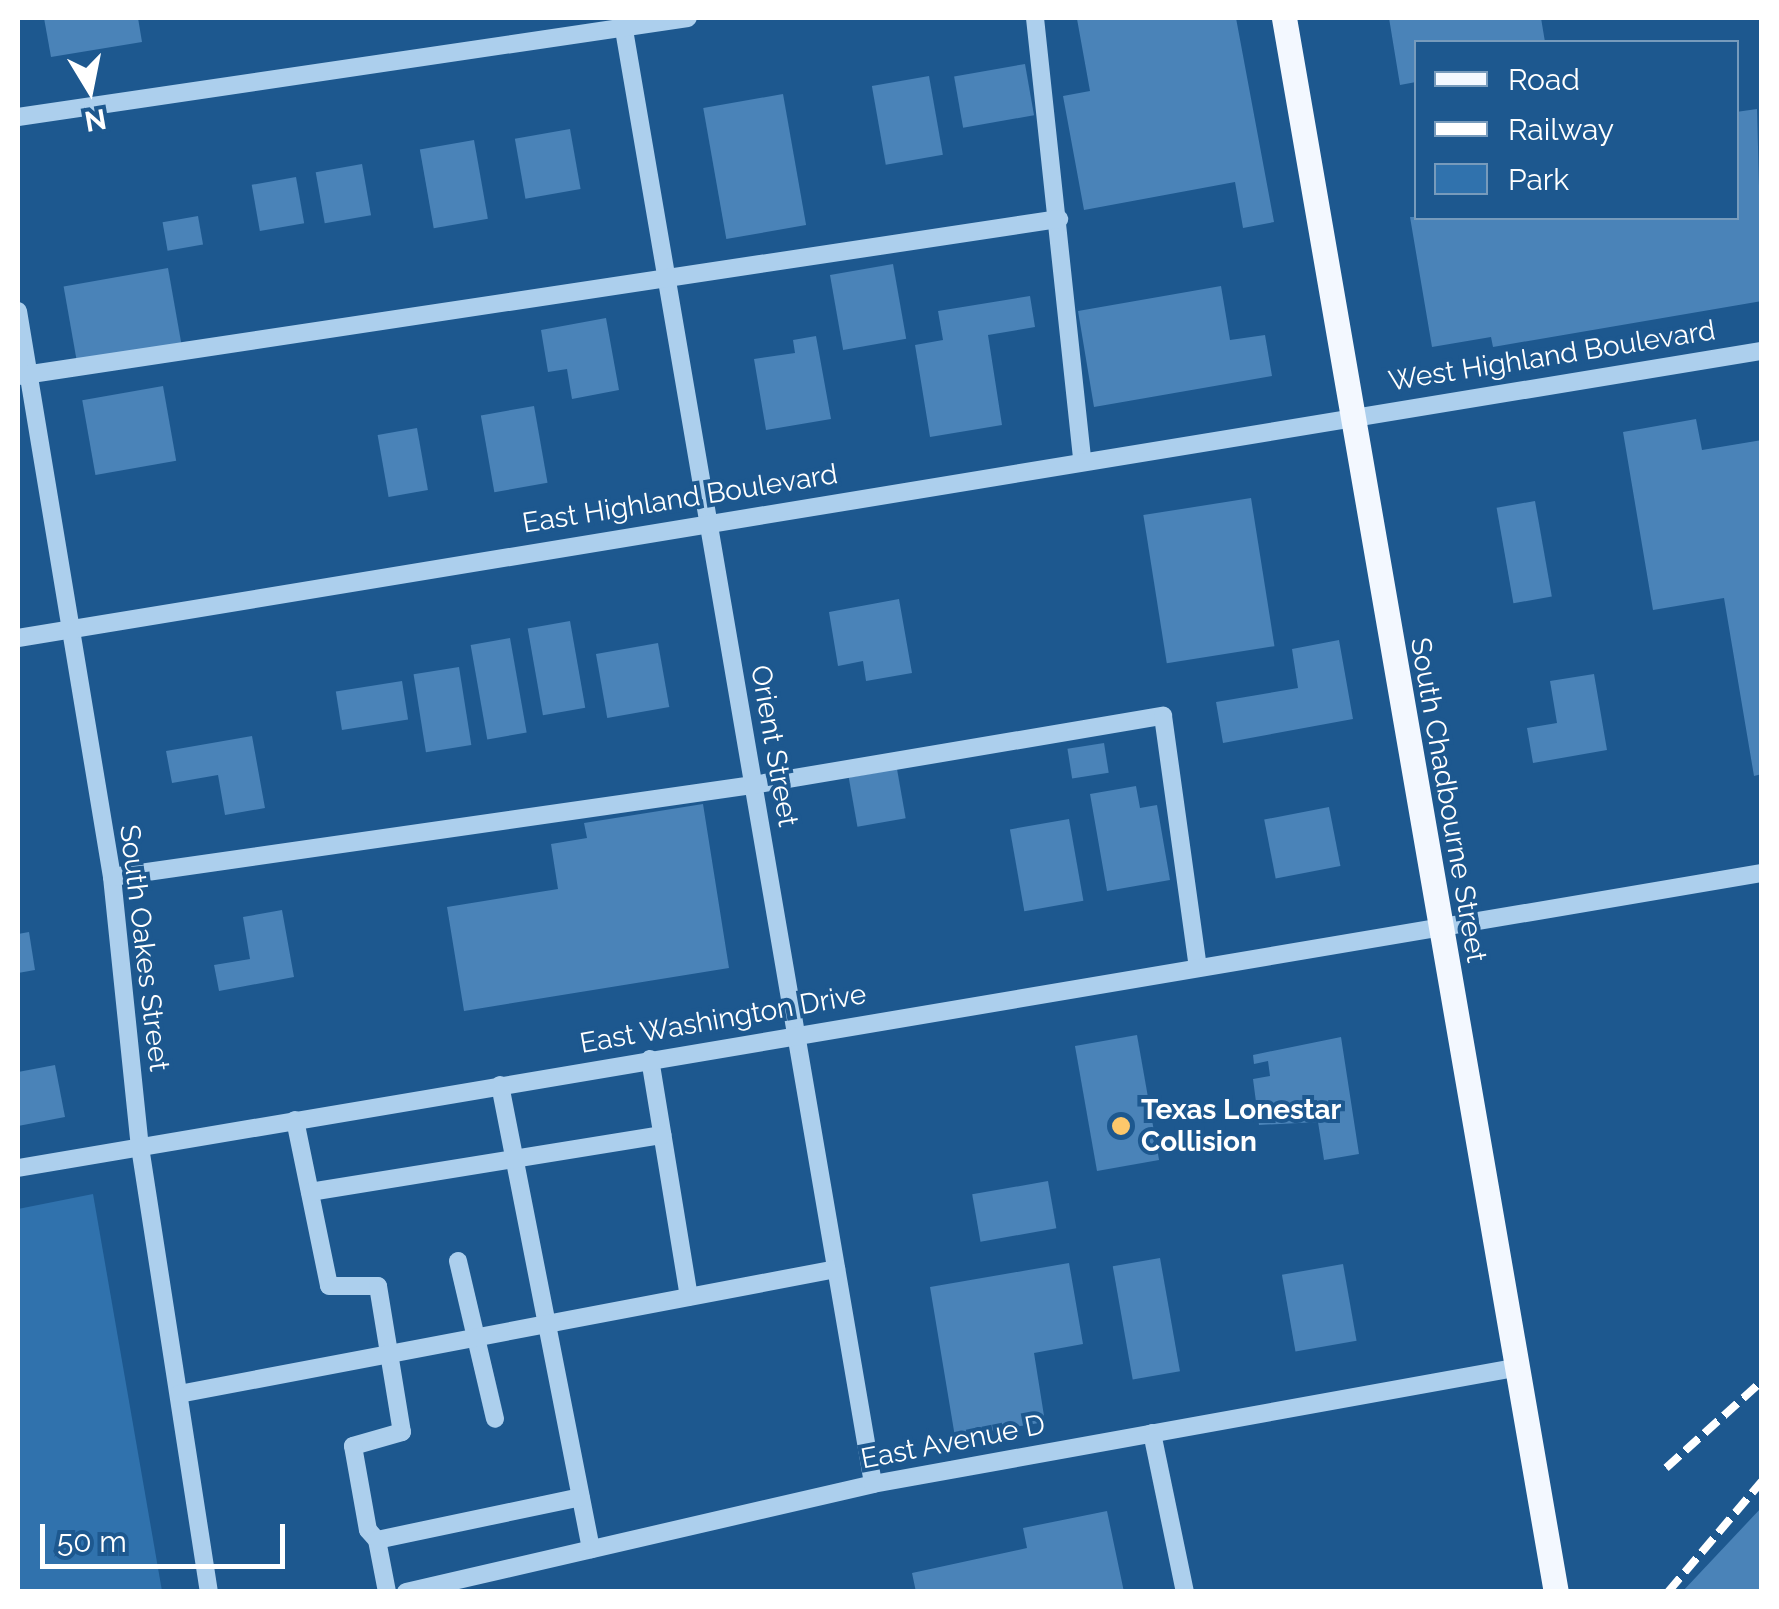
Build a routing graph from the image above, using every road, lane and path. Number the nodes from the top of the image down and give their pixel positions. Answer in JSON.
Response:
{"nodes":[{"id":1,"x":688,"y":18,"type":"edge"},
{"id":2,"x":1035,"y":18,"type":"edge"},
{"id":3,"x":1284,"y":18,"type":"edge"},
{"id":4,"x":623,"y":23,"type":"edge"},
{"id":5,"x":18,"y":118,"type":"edge"},
{"id":6,"x":1060,"y":219,"type":"junction"},
{"id":7,"x":667,"y":282,"type":"junction"},
{"id":8,"x":18,"y":312,"type":"edge"},
{"id":9,"x":1762,"y":351,"type":"edge"},
{"id":10,"x":22,"y":376,"type":"edge"},
{"id":11,"x":1352,"y":415,"type":"junction"},
{"id":12,"x":1082,"y":460,"type":"junction"},
{"id":13,"x":708,"y":522,"type":"junction"},
{"id":14,"x":66,"y":628,"type":"junction"},
{"id":15,"x":18,"y":638,"type":"edge"},
{"id":16,"x":754,"y":786,"type":"junction"},
{"id":17,"x":1762,"y":873,"type":"edge"},
{"id":18,"x":112,"y":876,"type":"junction"},
{"id":19,"x":1439,"y":928,"type":"junction"},
{"id":20,"x":1198,"y":968,"type":"junction"},
{"id":21,"x":796,"y":1034,"type":"junction"},
{"id":22,"x":650,"y":1059,"type":"junction"},
{"id":23,"x":500,"y":1085,"type":"junction"},
{"id":24,"x":295,"y":1120,"type":"junction"},
{"id":25,"x":662,"y":1134,"type":"junction"},
{"id":26,"x":140,"y":1146,"type":"junction"},
{"id":27,"x":514,"y":1157,"type":"junction"},
{"id":28,"x":18,"y":1168,"type":"edge"},
{"id":29,"x":310,"y":1192,"type":"junction"},
{"id":30,"x":458,"y":1261,"type":"dead end"},
{"id":31,"x":836,"y":1269,"type":"junction"},
{"id":32,"x":689,"y":1297,"type":"junction"},
{"id":33,"x":546,"y":1323,"type":"junction"},
{"id":34,"x":476,"y":1336,"type":"junction"},
{"id":35,"x":386,"y":1354,"type":"junction"},
{"id":36,"x":1514,"y":1368,"type":"junction"},
{"id":37,"x":178,"y":1394,"type":"junction"},
{"id":38,"x":495,"y":1419,"type":"dead end"},
{"id":39,"x":1152,"y":1433,"type":"junction"},
{"id":40,"x":873,"y":1484,"type":"junction"},
{"id":41,"x":581,"y":1496,"type":"junction"},
{"id":42,"x":377,"y":1540,"type":"junction"},
{"id":43,"x":591,"y":1549,"type":"junction"},
{"id":44,"x":210,"y":1592,"type":"edge"},
{"id":45,"x":387,"y":1592,"type":"edge"},
{"id":46,"x":406,"y":1592,"type":"edge"},
{"id":47,"x":1185,"y":1592,"type":"edge"},
{"id":48,"x":1556,"y":1592,"type":"edge"}],
"edges":[{"from":1,"to":4,"type":"street"},
{"from":2,"to":6,"type":"street"},
{"from":3,"to":11,"type":"main road","name":"South Chadbourne Street"},
{"from":4,"to":5,"type":"street"},
{"from":4,"to":7,"type":"street","name":"Orient Street"},
{"from":6,"to":7,"type":"street"},
{"from":6,"to":12,"type":"street"},
{"from":7,"to":10,"type":"street"},
{"from":7,"to":13,"type":"street","name":"Orient Street"},
{"from":8,"to":10,"type":"street","name":"South Oakes Street"},
{"from":9,"to":11,"type":"street","name":"West Highland Boulevard"},
{"from":10,"to":14,"type":"street","name":"South Oakes Street"},
{"from":11,"to":12,"type":"street","name":"East Highland Boulevard"},
{"from":11,"to":19,"type":"main road","name":"South Chadbourne Street"},
{"from":12,"to":13,"type":"street","name":"East Highland Boulevard"},
{"from":13,"to":14,"type":"street","name":"East Highland Boulevard"},
{"from":13,"to":16,"type":"street","name":"Orient Street"},
{"from":14,"to":15,"type":"street","name":"East Highland Boulevard"},
{"from":14,"to":18,"type":"street","name":"South Oakes Street"},
{"from":16,"to":18,"type":"street"},
{"from":16,"to":20,"type":"street"},
{"from":16,"to":21,"type":"street","name":"Orient Street"},
{"from":17,"to":19,"type":"street","name":"East Washington Drive"},
{"from":18,"to":26,"type":"street","name":"South Oakes Street"},
{"from":19,"to":20,"type":"street","name":"East Washington Drive"},
{"from":19,"to":36,"type":"main road","name":"South Chadbourne Street"},
{"from":20,"to":21,"type":"street","name":"East Washington Drive"},
{"from":21,"to":22,"type":"street","name":"East Washington Drive"},
{"from":21,"to":31,"type":"street","name":"Orient Street"},
{"from":22,"to":23,"type":"street","name":"East Washington Drive"},
{"from":22,"to":25,"type":"street"},
{"from":23,"to":24,"type":"street","name":"East Washington Drive"},
{"from":23,"to":27,"type":"street"},
{"from":24,"to":26,"type":"street","name":"East Washington Drive"},
{"from":24,"to":29,"type":"street"},
{"from":25,"to":27,"type":"street"},
{"from":25,"to":32,"type":"street"},
{"from":26,"to":28,"type":"street","name":"East Washington Drive"},
{"from":26,"to":37,"type":"street","name":"South Oakes Street"},
{"from":27,"to":29,"type":"street"},
{"from":27,"to":33,"type":"street"},
{"from":29,"to":35,"type":"street"},
{"from":30,"to":34,"type":"street"},
{"from":31,"to":32,"type":"street"},
{"from":31,"to":40,"type":"street","name":"Orient Street"},
{"from":32,"to":33,"type":"street"},
{"from":33,"to":34,"type":"street"},
{"from":33,"to":41,"type":"street"},
{"from":34,"to":35,"type":"street"},
{"from":34,"to":38,"type":"street"},
{"from":35,"to":37,"type":"street"},
{"from":35,"to":42,"type":"street"},
{"from":36,"to":39,"type":"street","name":"East Avenue D"},
{"from":36,"to":48,"type":"main road","name":"South Chadbourne Street"},
{"from":37,"to":44,"type":"street","name":"South Oakes Street"},
{"from":39,"to":40,"type":"street","name":"East Avenue D"},
{"from":39,"to":47,"type":"street"},
{"from":40,"to":43,"type":"street","name":"East Avenue D"},
{"from":41,"to":42,"type":"street"},
{"from":41,"to":43,"type":"street"},
{"from":42,"to":45,"type":"street"},
{"from":43,"to":46,"type":"street","name":"East Avenue D"}]}
